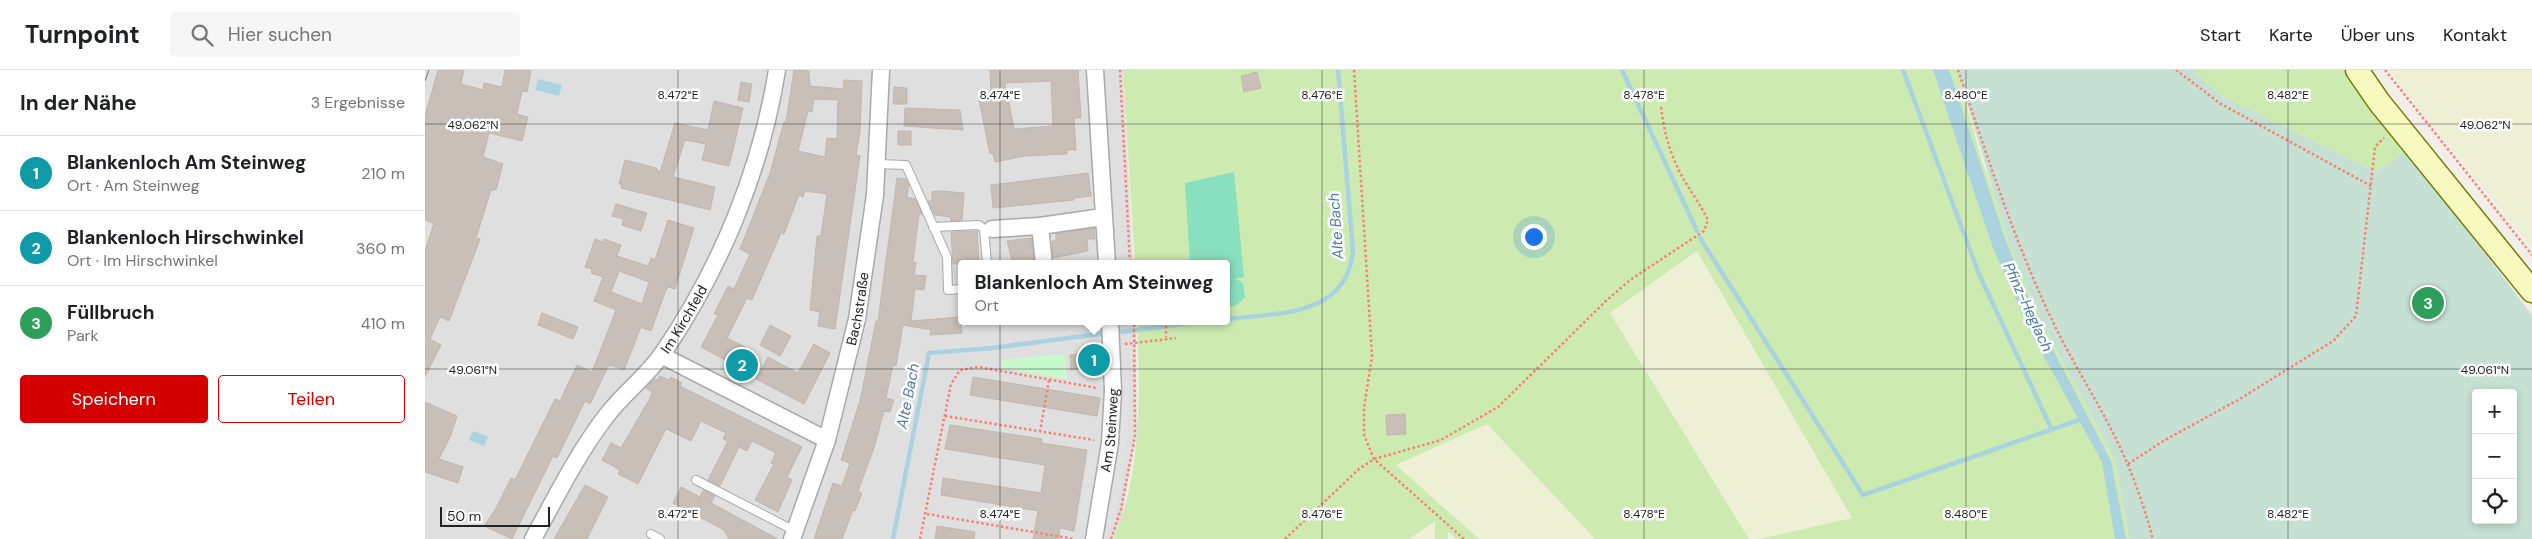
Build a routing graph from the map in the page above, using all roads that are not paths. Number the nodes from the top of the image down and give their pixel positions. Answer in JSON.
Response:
{"nodes":[{"id":1,"x":777,"y":70,"type":"edge"},
{"id":2,"x":881,"y":70,"type":"edge"},
{"id":3,"x":1095,"y":70,"type":"edge"},
{"id":4,"x":2357,"y":70,"type":"edge"},
{"id":5,"x":877,"y":164,"type":"junction"},
{"id":6,"x":1103,"y":216,"type":"junction"},
{"id":7,"x":1040,"y":226,"type":"junction"},
{"id":8,"x":933,"y":227,"type":"junction"},
{"id":9,"x":988,"y":229,"type":"junction"},
{"id":10,"x":987,"y":260,"type":"edge"},
{"id":11,"x":1044,"y":260,"type":"edge"},
{"id":12,"x":1107,"y":260,"type":"edge"},
{"id":13,"x":958,"y":290,"type":"edge"},
{"id":14,"x":2532,"y":291,"type":"edge"},
{"id":15,"x":1111,"y":330,"type":"edge"},
{"id":16,"x":661,"y":355,"type":"junction"},
{"id":17,"x":827,"y":440,"type":"junction"},
{"id":18,"x":696,"y":480,"type":"dead end"},
{"id":19,"x":651,"y":534,"type":"dead end"},
{"id":20,"x":793,"y":535,"type":"edge"},
{"id":21,"x":533,"y":539,"type":"edge"},
{"id":22,"x":659,"y":539,"type":"edge"},
{"id":23,"x":1094,"y":539,"type":"edge"}],
"edges":[{"from":1,"to":16,"type":"street","name":"Im Kirchfeld"},
{"from":2,"to":5,"type":"street","name":"Bachstraße"},
{"from":3,"to":6,"type":"street"},
{"from":4,"to":14,"type":"main road"},
{"from":5,"to":8,"type":"lane"},
{"from":5,"to":17,"type":"street","name":"Bachstraße"},
{"from":6,"to":7,"type":"street"},
{"from":6,"to":12,"type":"street"},
{"from":7,"to":9,"type":"street"},
{"from":7,"to":11,"type":"street"},
{"from":8,"to":9,"type":"lane"},
{"from":8,"to":13,"type":"lane"},
{"from":9,"to":10,"type":"lane"},
{"from":15,"to":23,"type":"street","name":"Am Steinweg"},
{"from":16,"to":17,"type":"street"},
{"from":16,"to":21,"type":"street","name":"Im Kirchfeld"},
{"from":17,"to":20,"type":"street","name":"Bachstraße"},
{"from":18,"to":20,"type":"lane"},
{"from":19,"to":22,"type":"lane"}]}
